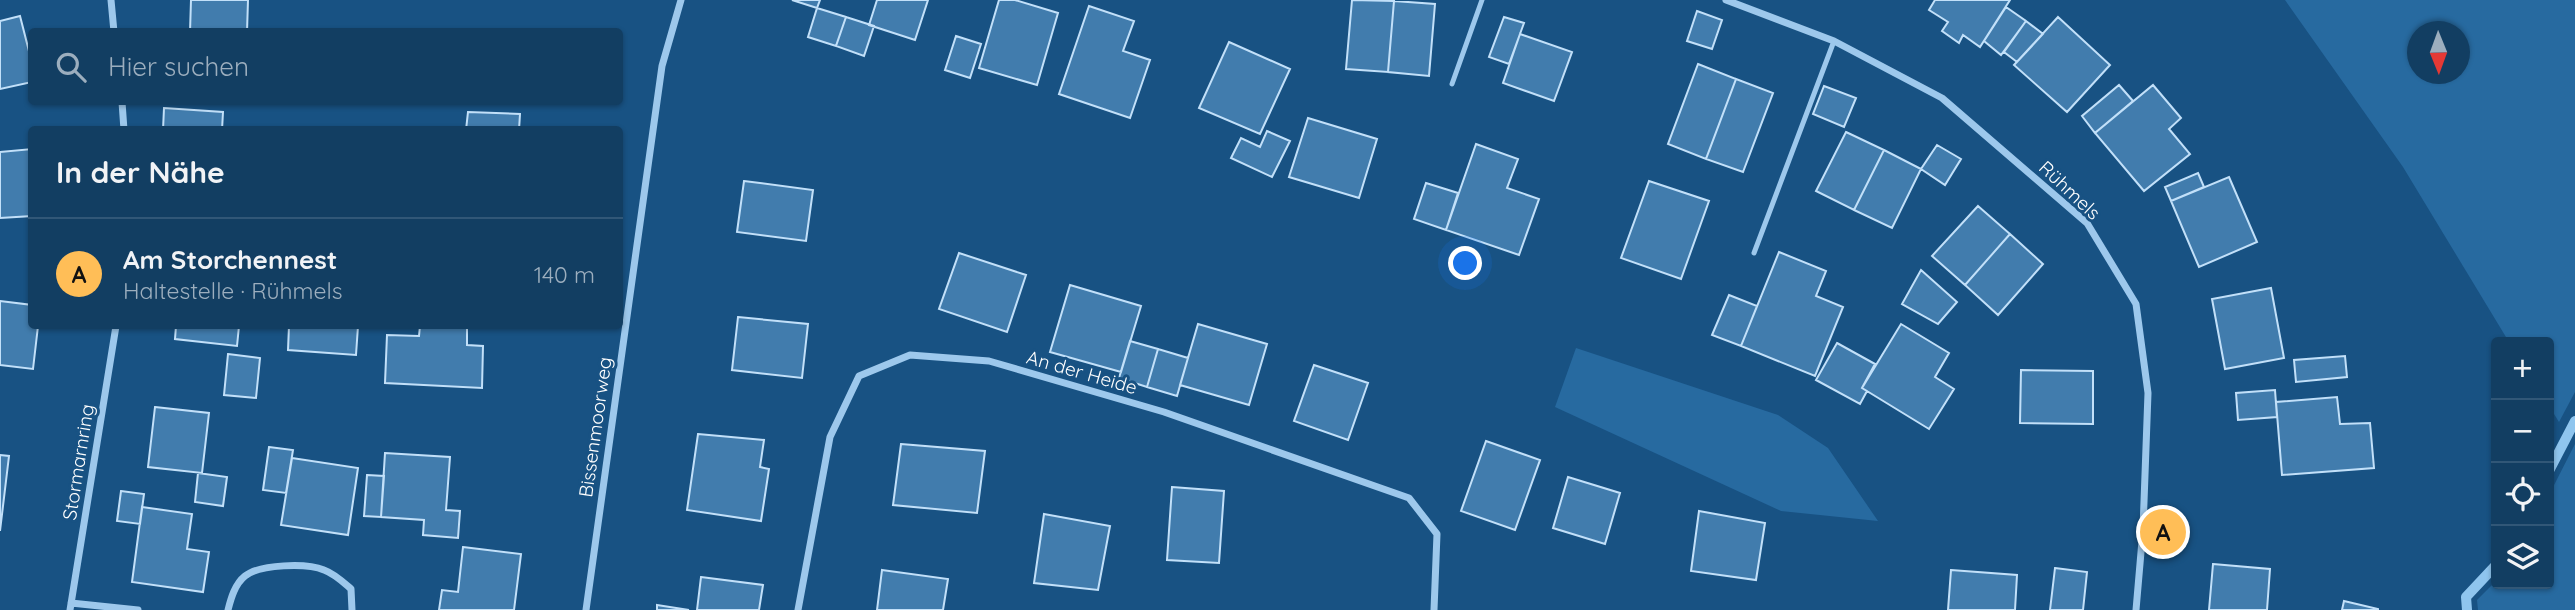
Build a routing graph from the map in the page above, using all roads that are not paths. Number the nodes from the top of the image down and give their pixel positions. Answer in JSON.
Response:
{"nodes":[{"id":1,"x":111,"y":0,"type":"edge"},
{"id":2,"x":681,"y":0,"type":"edge"},
{"id":3,"x":1482,"y":0,"type":"edge"},
{"id":4,"x":1726,"y":0,"type":"edge"},
{"id":5,"x":114,"y":28,"type":"edge"},
{"id":6,"x":1834,"y":41,"type":"junction"},
{"id":7,"x":1452,"y":84,"type":"dead end"},
{"id":8,"x":122,"y":105,"type":"edge"},
{"id":9,"x":124,"y":126,"type":"edge"},
{"id":10,"x":1754,"y":253,"type":"dead end"},
{"id":11,"x":116,"y":329,"type":"edge"},
{"id":12,"x":70,"y":606,"type":"edge"},
{"id":13,"x":138,"y":610,"type":"edge"},
{"id":14,"x":228,"y":610,"type":"edge"},
{"id":15,"x":352,"y":610,"type":"edge"},
{"id":16,"x":586,"y":610,"type":"edge"},
{"id":17,"x":798,"y":610,"type":"edge"},
{"id":18,"x":1434,"y":610,"type":"edge"},
{"id":19,"x":2136,"y":610,"type":"edge"}],
"edges":[{"from":1,"to":5,"type":"street"},
{"from":2,"to":16,"type":"street","name":"Bissenmoorweg"},
{"from":3,"to":7,"type":"lane"},
{"from":4,"to":6,"type":"street","name":"Rühmels"},
{"from":6,"to":10,"type":"lane"},
{"from":6,"to":19,"type":"street","name":"Rühmels"},
{"from":8,"to":9,"type":"street"},
{"from":11,"to":12,"type":"street","name":"Stormarnring"},
{"from":12,"to":13,"type":"street","name":"Stormarnring"},
{"from":14,"to":15,"type":"street"},
{"from":17,"to":18,"type":"street","name":"An der Heide"}]}
